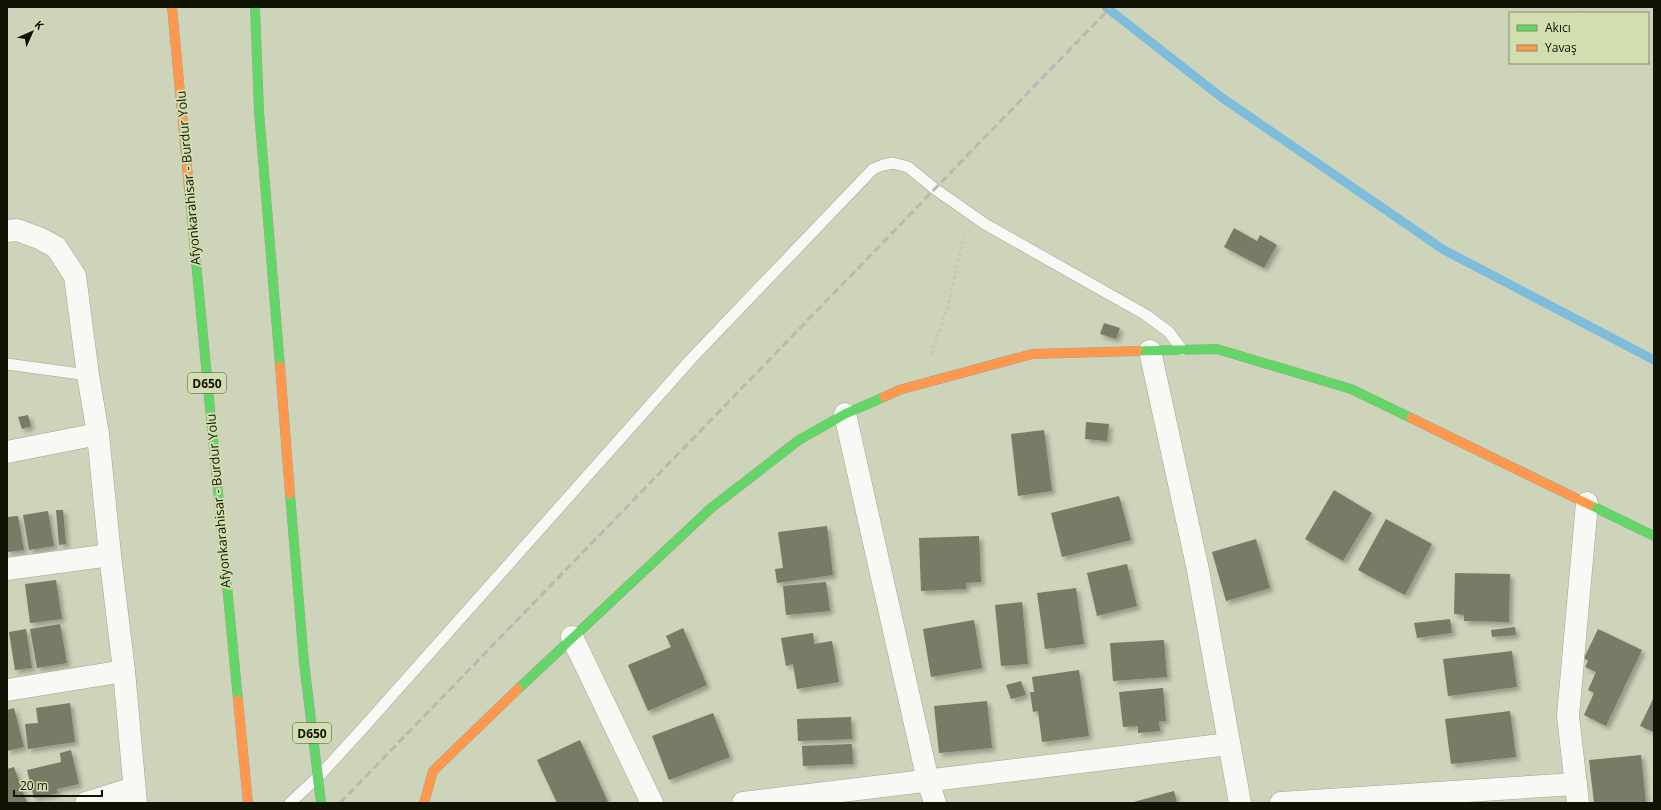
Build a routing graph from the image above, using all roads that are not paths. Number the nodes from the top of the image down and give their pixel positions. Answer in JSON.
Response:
{"nodes":[{"id":1,"x":172,"y":7,"type":"edge"},
{"id":2,"x":255,"y":7,"type":"edge"},
{"id":3,"x":7,"y":231,"type":"edge"},
{"id":4,"x":1150,"y":350,"type":"junction"},
{"id":5,"x":1182,"y":350,"type":"junction"},
{"id":6,"x":7,"y":364,"type":"edge"},
{"id":7,"x":88,"y":375,"type":"junction"},
{"id":8,"x":845,"y":414,"type":"junction"},
{"id":9,"x":98,"y":434,"type":"junction"},
{"id":10,"x":7,"y":452,"type":"edge"},
{"id":11,"x":1587,"y":503,"type":"junction"},
{"id":12,"x":1654,"y":536,"type":"edge"},
{"id":13,"x":110,"y":555,"type":"junction"},
{"id":14,"x":7,"y":569,"type":"edge"},
{"id":15,"x":572,"y":637,"type":"junction"},
{"id":16,"x":124,"y":671,"type":"junction"},
{"id":17,"x":7,"y":690,"type":"edge"},
{"id":18,"x":1229,"y":744,"type":"junction"},
{"id":19,"x":928,"y":781,"type":"junction"},
{"id":20,"x":1577,"y":793,"type":"edge"},
{"id":21,"x":135,"y":796,"type":"edge"},
{"id":22,"x":86,"y":803,"type":"edge"},
{"id":23,"x":248,"y":803,"type":"edge"},
{"id":24,"x":290,"y":803,"type":"edge"},
{"id":25,"x":321,"y":803,"type":"edge"},
{"id":26,"x":424,"y":803,"type":"edge"},
{"id":27,"x":652,"y":803,"type":"edge"},
{"id":28,"x":743,"y":803,"type":"edge"},
{"id":29,"x":935,"y":803,"type":"edge"},
{"id":30,"x":1240,"y":803,"type":"edge"},
{"id":31,"x":1281,"y":803,"type":"edge"}],
"edges":[{"from":1,"to":23,"type":"main road","name":"Afyonkarahisar - Burdur Yolu","number":"D650"},
{"from":2,"to":25,"type":"main road","number":"D650","bridge":true},
{"from":3,"to":7,"type":"street"},
{"from":4,"to":5,"type":"main road"},
{"from":4,"to":8,"type":"main road"},
{"from":4,"to":18,"type":"street"},
{"from":5,"to":11,"type":"main road"},
{"from":5,"to":24,"type":"lane"},
{"from":6,"to":7,"type":"lane"},
{"from":7,"to":9,"type":"street"},
{"from":8,"to":15,"type":"main road"},
{"from":8,"to":19,"type":"street"},
{"from":9,"to":10,"type":"street"},
{"from":9,"to":13,"type":"street"},
{"from":11,"to":12,"type":"main road"},
{"from":11,"to":20,"type":"street"},
{"from":13,"to":14,"type":"street"},
{"from":13,"to":16,"type":"street"},
{"from":15,"to":26,"type":"main road"},
{"from":15,"to":27,"type":"street"},
{"from":16,"to":17,"type":"street"},
{"from":16,"to":21,"type":"street"},
{"from":18,"to":19,"type":"street"},
{"from":18,"to":30,"type":"street"},
{"from":19,"to":28,"type":"street"},
{"from":19,"to":29,"type":"street"},
{"from":20,"to":31,"type":"street"},
{"from":21,"to":22,"type":"street"}]}
